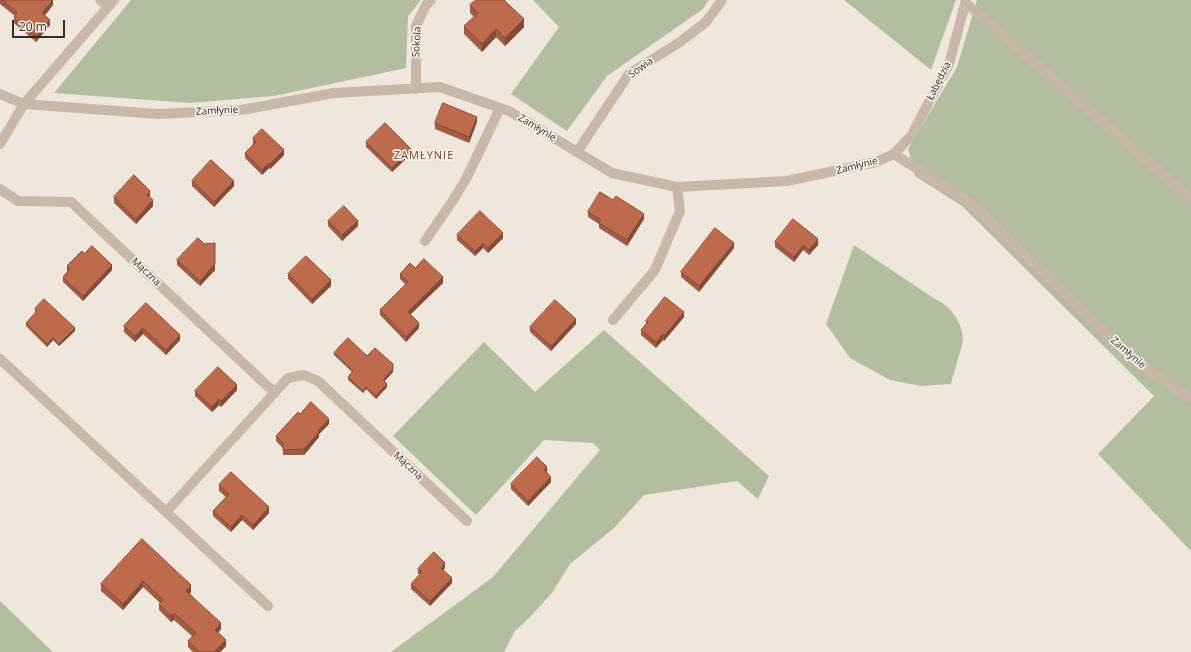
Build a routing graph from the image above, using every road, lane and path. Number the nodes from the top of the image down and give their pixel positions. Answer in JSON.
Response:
{"nodes":[{"id":1,"x":100,"y":0,"type":"edge"},
{"id":2,"x":431,"y":0,"type":"edge"},
{"id":3,"x":722,"y":0,"type":"edge"},
{"id":4,"x":966,"y":2,"type":"edge"},
{"id":5,"x":111,"y":4,"type":"edge"},
{"id":6,"x":416,"y":89,"type":"junction"},
{"id":7,"x":0,"y":94,"type":"edge"},
{"id":8,"x":24,"y":104,"type":"junction"},
{"id":9,"x":500,"y":108,"type":"junction"},
{"id":10,"x":0,"y":144,"type":"edge"},
{"id":11,"x":577,"y":152,"type":"junction"},
{"id":12,"x":894,"y":154,"type":"junction"},
{"id":13,"x":677,"y":187,"type":"junction"},
{"id":14,"x":0,"y":189,"type":"edge"},
{"id":15,"x":1191,"y":198,"type":"edge"},
{"id":16,"x":425,"y":241,"type":"dead end"},
{"id":17,"x":613,"y":320,"type":"dead end"},
{"id":18,"x":0,"y":359,"type":"edge"},
{"id":19,"x":275,"y":393,"type":"junction"},
{"id":20,"x":1191,"y":399,"type":"edge"},
{"id":21,"x":166,"y":512,"type":"junction"},
{"id":22,"x":466,"y":521,"type":"dead end"},
{"id":23,"x":268,"y":606,"type":"dead end"}],
"edges":[{"from":1,"to":5,"type":"street"},
{"from":2,"to":6,"type":"street","name":"Sokola"},
{"from":3,"to":11,"type":"street","name":"Sowia"},
{"from":4,"to":12,"type":"street","name":"Łabędzia"},
{"from":4,"to":15,"type":"street"},
{"from":5,"to":8,"type":"street"},
{"from":6,"to":8,"type":"street","name":"Zamłynie"},
{"from":6,"to":9,"type":"street","name":"Zamłynie"},
{"from":7,"to":8,"type":"street","name":"Zamłynie"},
{"from":8,"to":10,"type":"street"},
{"from":9,"to":11,"type":"street","name":"Zamłynie"},
{"from":9,"to":16,"type":"street"},
{"from":11,"to":13,"type":"street","name":"Zamłynie"},
{"from":12,"to":13,"type":"street","name":"Zamłynie"},
{"from":12,"to":20,"type":"street","name":"Zamłynie"},
{"from":13,"to":17,"type":"street"},
{"from":14,"to":19,"type":"street","name":"Mączna"},
{"from":18,"to":21,"type":"street"},
{"from":19,"to":21,"type":"street","name":"Mączna"},
{"from":19,"to":22,"type":"street","name":"Mączna"},
{"from":21,"to":23,"type":"street"}]}
